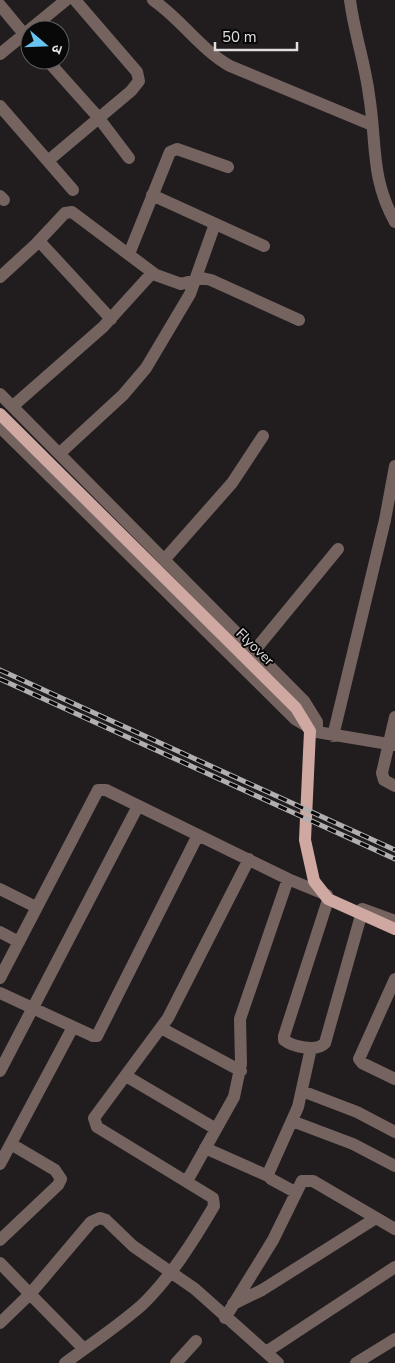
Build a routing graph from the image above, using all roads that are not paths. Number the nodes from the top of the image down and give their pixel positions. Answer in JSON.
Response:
{"nodes":[{"id":1,"x":66,"y":0,"type":"edge"},
{"id":2,"x":75,"y":0,"type":"edge"},
{"id":3,"x":153,"y":0,"type":"edge"},
{"id":4,"x":350,"y":0,"type":"edge"},
{"id":5,"x":0,"y":5,"type":"edge"},
{"id":6,"x":45,"y":20,"type":"edge"},
{"id":7,"x":20,"y":29,"type":"edge"},
{"id":8,"x":20,"y":41,"type":"edge"},
{"id":9,"x":0,"y":54,"type":"edge"},
{"id":10,"x":56,"y":70,"type":"edge"},
{"id":11,"x":0,"y":106,"type":"edge"},
{"id":12,"x":98,"y":117,"type":"junction"},
{"id":13,"x":372,"y":125,"type":"junction"},
{"id":14,"x":129,"y":158,"type":"dead end"},
{"id":15,"x":48,"y":160,"type":"junction"},
{"id":16,"x":228,"y":167,"type":"dead end"},
{"id":17,"x":73,"y":190,"type":"dead end"},
{"id":18,"x":152,"y":195,"type":"junction"},
{"id":19,"x":395,"y":222,"type":"edge"},
{"id":20,"x":214,"y":224,"type":"junction"},
{"id":21,"x":39,"y":241,"type":"junction"},
{"id":22,"x":264,"y":246,"type":"dead end"},
{"id":23,"x":130,"y":254,"type":"junction"},
{"id":24,"x":152,"y":273,"type":"junction"},
{"id":25,"x":0,"y":277,"type":"edge"},
{"id":26,"x":195,"y":280,"type":"junction"},
{"id":27,"x":111,"y":320,"type":"junction"},
{"id":28,"x":299,"y":320,"type":"dead end"},
{"id":29,"x":0,"y":394,"type":"edge"},
{"id":30,"x":13,"y":406,"type":"junction"},
{"id":31,"x":0,"y":414,"type":"edge"},
{"id":32,"x":0,"y":427,"type":"edge"},
{"id":33,"x":264,"y":436,"type":"dead end"},
{"id":34,"x":60,"y":453,"type":"junction"},
{"id":35,"x":395,"y":466,"type":"edge"},
{"id":36,"x":393,"y":488,"type":"edge"},
{"id":37,"x":338,"y":549,"type":"dead end"},
{"id":38,"x":164,"y":560,"type":"junction"},
{"id":39,"x":255,"y":650,"type":"junction"},
{"id":40,"x":395,"y":717,"type":"edge"},
{"id":41,"x":317,"y":732,"type":"junction"},
{"id":42,"x":333,"y":736,"type":"junction"},
{"id":43,"x":391,"y":745,"type":"edge"},
{"id":44,"x":395,"y":786,"type":"edge"},
{"id":45,"x":138,"y":806,"type":"junction"},
{"id":46,"x":198,"y":835,"type":"junction"},
{"id":47,"x":248,"y":859,"type":"junction"},
{"id":48,"x":288,"y":878,"type":"junction"},
{"id":49,"x":309,"y":888,"type":"junction"},
{"id":50,"x":0,"y":889,"type":"edge"},
{"id":51,"x":327,"y":903,"type":"junction"},
{"id":52,"x":36,"y":907,"type":"junction"},
{"id":53,"x":360,"y":919,"type":"junction"},
{"id":54,"x":395,"y":921,"type":"edge"},
{"id":55,"x":395,"y":929,"type":"edge"},
{"id":56,"x":0,"y":932,"type":"edge"},
{"id":57,"x":395,"y":934,"type":"edge"},
{"id":58,"x":19,"y":942,"type":"junction"},
{"id":59,"x":0,"y":978,"type":"edge"},
{"id":60,"x":395,"y":979,"type":"edge"},
{"id":61,"x":0,"y":993,"type":"edge"},
{"id":62,"x":390,"y":1003,"type":"edge"},
{"id":63,"x":34,"y":1009,"type":"junction"},
{"id":64,"x":73,"y":1027,"type":"junction"},
{"id":65,"x":161,"y":1028,"type":"junction"},
{"id":66,"x":311,"y":1048,"type":"junction"},
{"id":67,"x":0,"y":1071,"type":"edge"},
{"id":68,"x":240,"y":1071,"type":"junction"},
{"id":69,"x":126,"y":1076,"type":"junction"},
{"id":70,"x":395,"y":1079,"type":"edge"},
{"id":71,"x":302,"y":1091,"type":"junction"},
{"id":72,"x":292,"y":1121,"type":"junction"},
{"id":73,"x":216,"y":1128,"type":"junction"},
{"id":74,"x":395,"y":1132,"type":"edge"},
{"id":75,"x":11,"y":1144,"type":"junction"},
{"id":76,"x":205,"y":1148,"type":"junction"},
{"id":77,"x":0,"y":1164,"type":"edge"},
{"id":78,"x":395,"y":1166,"type":"edge"},
{"id":79,"x":268,"y":1176,"type":"junction"},
{"id":80,"x":186,"y":1181,"type":"junction"},
{"id":81,"x":295,"y":1192,"type":"junction"},
{"id":82,"x":376,"y":1218,"type":"junction"},
{"id":83,"x":395,"y":1229,"type":"edge"},
{"id":84,"x":0,"y":1240,"type":"edge"},
{"id":85,"x":0,"y":1263,"type":"edge"},
{"id":86,"x":395,"y":1267,"type":"edge"},
{"id":87,"x":171,"y":1272,"type":"junction"},
{"id":88,"x":30,"y":1294,"type":"junction"},
{"id":89,"x":233,"y":1304,"type":"junction"},
{"id":90,"x":225,"y":1318,"type":"junction"},
{"id":91,"x":0,"y":1324,"type":"edge"},
{"id":92,"x":395,"y":1339,"type":"edge"},
{"id":93,"x":196,"y":1342,"type":"dead end"},
{"id":94,"x":84,"y":1349,"type":"junction"},
{"id":95,"x":266,"y":1352,"type":"junction"},
{"id":96,"x":72,"y":1361,"type":"edge"},
{"id":97,"x":176,"y":1363,"type":"edge"},
{"id":98,"x":278,"y":1363,"type":"edge"},
{"id":99,"x":356,"y":1363,"type":"edge"}],
"edges":[{"from":1,"to":6,"type":"street"},
{"from":2,"to":12,"type":"street"},
{"from":3,"to":13,"type":"street"},
{"from":4,"to":13,"type":"street"},
{"from":5,"to":7,"type":"street"},
{"from":8,"to":9,"type":"street"},
{"from":10,"to":12,"type":"street"},
{"from":11,"to":15,"type":"street"},
{"from":12,"to":14,"type":"street"},
{"from":12,"to":15,"type":"street"},
{"from":13,"to":19,"type":"street"},
{"from":15,"to":17,"type":"street"},
{"from":16,"to":18,"type":"street"},
{"from":18,"to":20,"type":"street"},
{"from":18,"to":23,"type":"street"},
{"from":20,"to":22,"type":"street"},
{"from":20,"to":26,"type":"street"},
{"from":21,"to":23,"type":"street"},
{"from":21,"to":25,"type":"street"},
{"from":21,"to":27,"type":"street"},
{"from":23,"to":24,"type":"street"},
{"from":24,"to":26,"type":"street"},
{"from":24,"to":27,"type":"street"},
{"from":26,"to":28,"type":"street"},
{"from":26,"to":34,"type":"street"},
{"from":27,"to":30,"type":"street"},
{"from":29,"to":30,"type":"street"},
{"from":30,"to":34,"type":"street"},
{"from":31,"to":55,"type":"main road","name":"Flyover"},
{"from":32,"to":41,"type":"street"},
{"from":33,"to":38,"type":"street"},
{"from":34,"to":38,"type":"street"},
{"from":35,"to":36,"type":"street"},
{"from":36,"to":42,"type":"street"},
{"from":37,"to":39,"type":"street"},
{"from":38,"to":39,"type":"street"},
{"from":39,"to":41,"type":"street"},
{"from":40,"to":43,"type":"street"},
{"from":41,"to":42,"type":"street"},
{"from":42,"to":43,"type":"street"},
{"from":43,"to":44,"type":"street"},
{"from":45,"to":46,"type":"street"},
{"from":45,"to":52,"type":"street"},
{"from":45,"to":63,"type":"street"},
{"from":46,"to":47,"type":"street"},
{"from":46,"to":64,"type":"street"},
{"from":47,"to":48,"type":"street"},
{"from":47,"to":65,"type":"street"},
{"from":48,"to":49,"type":"street"},
{"from":48,"to":68,"type":"street"},
{"from":49,"to":51,"type":"street"},
{"from":49,"to":54,"type":"street"},
{"from":50,"to":52,"type":"street"},
{"from":51,"to":53,"type":"street"},
{"from":51,"to":66,"type":"street"},
{"from":52,"to":58,"type":"street"},
{"from":53,"to":57,"type":"street"},
{"from":53,"to":66,"type":"street"},
{"from":56,"to":58,"type":"street"},
{"from":58,"to":59,"type":"street"},
{"from":60,"to":62,"type":"street"},
{"from":61,"to":63,"type":"street"},
{"from":62,"to":70,"type":"street"},
{"from":63,"to":64,"type":"street"},
{"from":63,"to":67,"type":"street"},
{"from":64,"to":75,"type":"street"},
{"from":65,"to":68,"type":"street"},
{"from":65,"to":69,"type":"street"},
{"from":66,"to":71,"type":"street"},
{"from":68,"to":73,"type":"street"},
{"from":69,"to":73,"type":"street"},
{"from":69,"to":80,"type":"street"},
{"from":71,"to":72,"type":"street"},
{"from":71,"to":74,"type":"street"},
{"from":72,"to":78,"type":"street"},
{"from":72,"to":79,"type":"street"},
{"from":73,"to":76,"type":"street"},
{"from":75,"to":77,"type":"street"},
{"from":75,"to":84,"type":"street"},
{"from":76,"to":79,"type":"street"},
{"from":76,"to":80,"type":"street"},
{"from":79,"to":81,"type":"street"},
{"from":80,"to":87,"type":"street"},
{"from":81,"to":82,"type":"street"},
{"from":81,"to":89,"type":"street"},
{"from":82,"to":83,"type":"street"},
{"from":82,"to":89,"type":"street"},
{"from":85,"to":88,"type":"street"},
{"from":86,"to":95,"type":"street"},
{"from":87,"to":88,"type":"street"},
{"from":87,"to":90,"type":"street"},
{"from":87,"to":94,"type":"street"},
{"from":88,"to":91,"type":"street"},
{"from":88,"to":94,"type":"street"},
{"from":89,"to":90,"type":"street"},
{"from":90,"to":95,"type":"street"},
{"from":92,"to":99,"type":"street"},
{"from":93,"to":97,"type":"street"},
{"from":94,"to":96,"type":"street"},
{"from":95,"to":98,"type":"street"}]}
